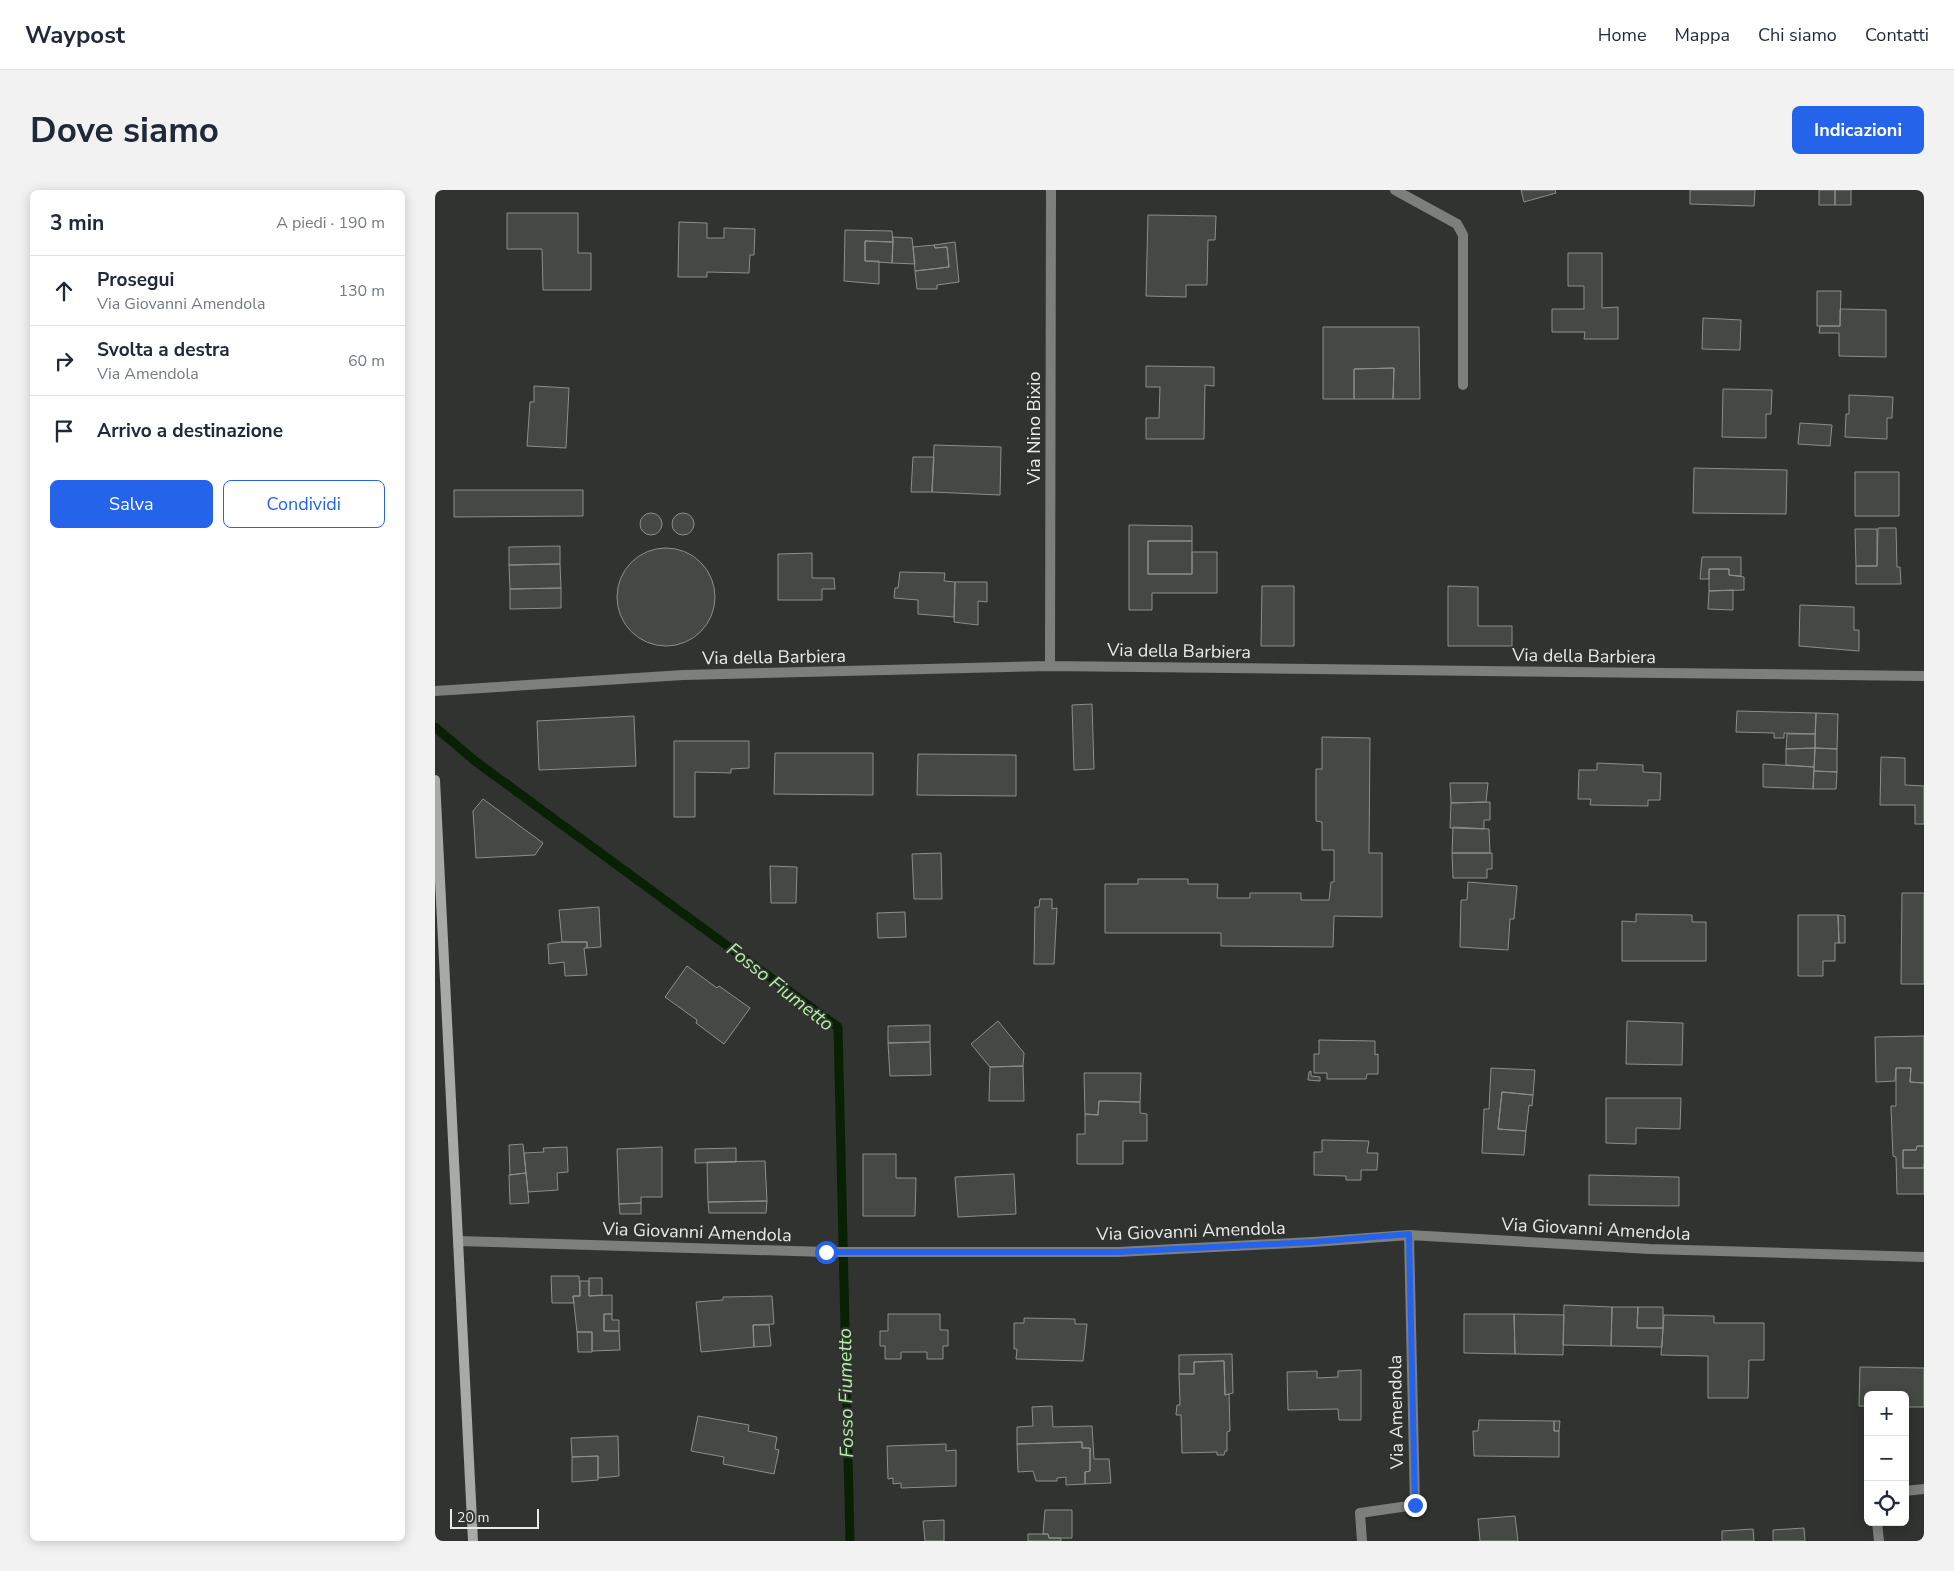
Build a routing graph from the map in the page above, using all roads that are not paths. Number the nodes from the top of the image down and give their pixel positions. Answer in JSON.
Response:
{"nodes":[{"id":1,"x":1051,"y":190,"type":"edge"},
{"id":2,"x":1395,"y":190,"type":"edge"},
{"id":3,"x":1463,"y":385,"type":"dead end"},
{"id":4,"x":1050,"y":666,"type":"junction"},
{"id":5,"x":1924,"y":676,"type":"edge"},
{"id":6,"x":435,"y":691,"type":"edge"},
{"id":7,"x":435,"y":780,"type":"edge"},
{"id":8,"x":1409,"y":1234,"type":"junction"},
{"id":9,"x":458,"y":1241,"type":"junction"},
{"id":10,"x":1924,"y":1257,"type":"edge"},
{"id":11,"x":1924,"y":1489,"type":"edge"},
{"id":12,"x":1909,"y":1491,"type":"edge"},
{"id":13,"x":1877,"y":1526,"type":"edge"},
{"id":14,"x":473,"y":1541,"type":"edge"},
{"id":15,"x":1362,"y":1541,"type":"edge"},
{"id":16,"x":1879,"y":1541,"type":"edge"}],
"edges":[{"from":1,"to":4,"type":"street","name":"Via Nino Bixio"},
{"from":2,"to":3,"type":"street"},
{"from":4,"to":5,"type":"street","name":"Via della Barbiera"},
{"from":4,"to":6,"type":"street","name":"Via della Barbiera"},
{"from":7,"to":9,"type":"street"},
{"from":8,"to":9,"type":"street","name":"Via Giovanni Amendola"},
{"from":8,"to":10,"type":"street","name":"Via Giovanni Amendola"},
{"from":8,"to":15,"type":"street","name":"Via Amendola"},
{"from":9,"to":14,"type":"street"},
{"from":11,"to":12,"type":"street"},
{"from":13,"to":16,"type":"street"}]}
